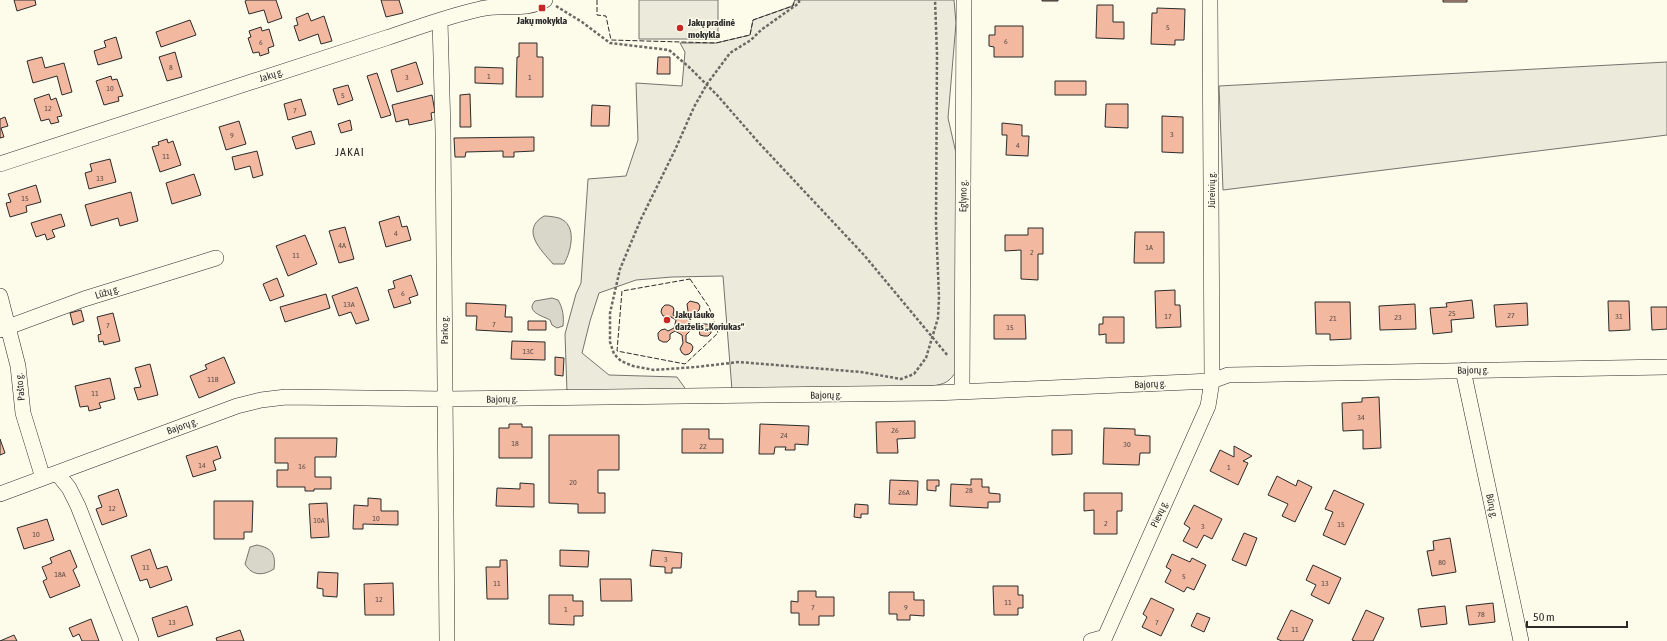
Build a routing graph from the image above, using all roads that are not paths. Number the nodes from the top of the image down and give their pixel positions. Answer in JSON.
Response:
{"nodes":[{"id":1,"x":545,"y":0,"type":"edge"},
{"id":2,"x":964,"y":0,"type":"edge"},
{"id":3,"x":1210,"y":0,"type":"edge"},
{"id":4,"x":484,"y":4,"type":"edge"},
{"id":5,"x":440,"y":20,"type":"junction"},
{"id":6,"x":0,"y":164,"type":"edge"},
{"id":7,"x":216,"y":258,"type":"dead end"},
{"id":8,"x":0,"y":296,"type":"edge"},
{"id":9,"x":4,"y":329,"type":"edge"},
{"id":10,"x":1667,"y":367,"type":"edge"},
{"id":11,"x":1462,"y":370,"type":"junction"},
{"id":12,"x":1212,"y":381,"type":"junction"},
{"id":13,"x":962,"y":392,"type":"junction"},
{"id":14,"x":445,"y":399,"type":"junction"},
{"id":15,"x":50,"y":476,"type":"junction"},
{"id":16,"x":0,"y":494,"type":"edge"},
{"id":17,"x":1103,"y":640,"type":"edge"},
{"id":18,"x":131,"y":641,"type":"edge"},
{"id":19,"x":447,"y":641,"type":"edge"},
{"id":20,"x":1521,"y":641,"type":"edge"}],
"edges":[{"from":1,"to":4,"type":"street","name":"Jakų g."},
{"from":2,"to":13,"type":"street","name":"Eglyno g."},
{"from":3,"to":12,"type":"street","name":"Jūreivių g."},
{"from":4,"to":5,"type":"street","name":"Jakų g."},
{"from":5,"to":6,"type":"street","name":"Jakų g."},
{"from":5,"to":14,"type":"street","name":"Parko g."},
{"from":7,"to":9,"type":"street","name":"Lūžų g."},
{"from":8,"to":9,"type":"street","name":"Pašto g."},
{"from":9,"to":15,"type":"street","name":"Pašto g."},
{"from":10,"to":11,"type":"street","name":"Bajorų g."},
{"from":11,"to":12,"type":"street","name":"Bajorų g."},
{"from":11,"to":20,"type":"street","name":"Būrų g."},
{"from":12,"to":13,"type":"street","name":"Bajorų g."},
{"from":12,"to":17,"type":"street","name":"Pievų g."},
{"from":13,"to":14,"type":"street","name":"Bajorų g."},
{"from":14,"to":15,"type":"street","name":"Bajorų g."},
{"from":14,"to":19,"type":"street","name":"Parko g."},
{"from":15,"to":16,"type":"street","name":"Bajorų g."},
{"from":15,"to":18,"type":"street","name":"Pašto g."}]}
